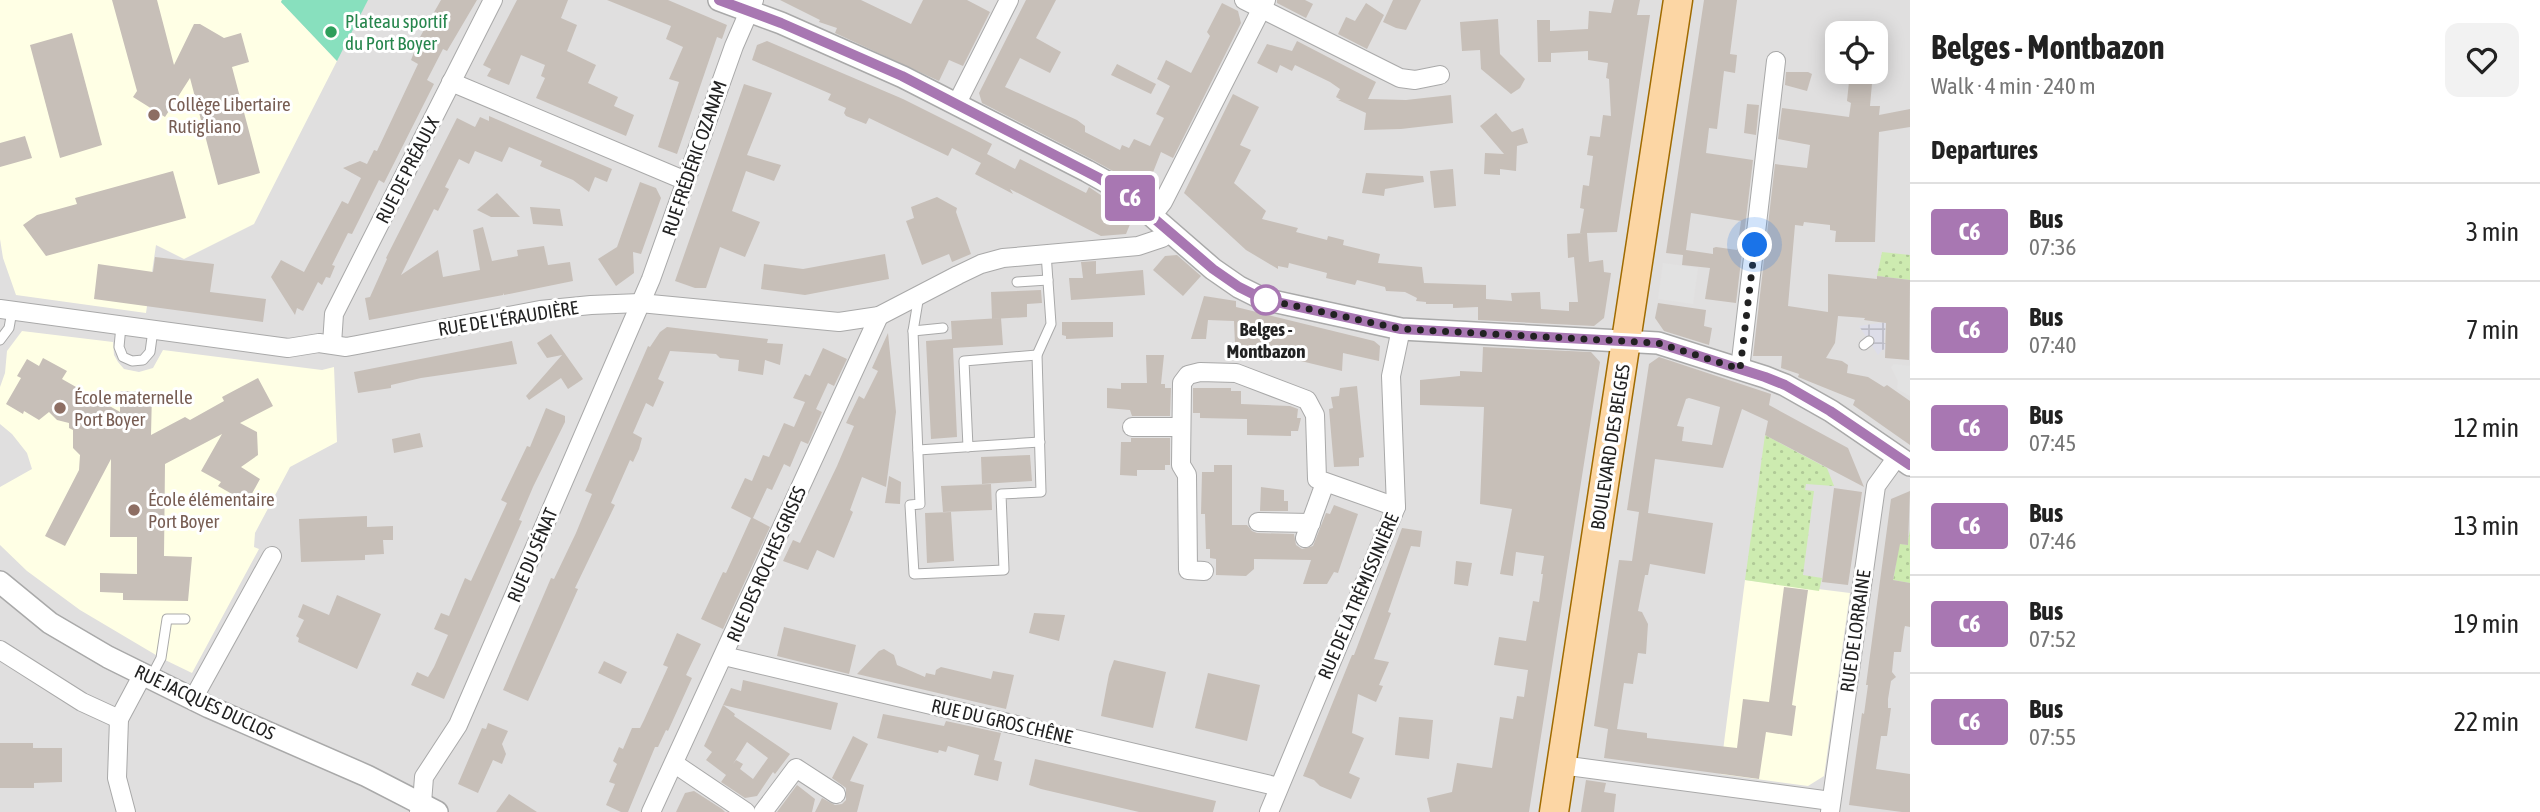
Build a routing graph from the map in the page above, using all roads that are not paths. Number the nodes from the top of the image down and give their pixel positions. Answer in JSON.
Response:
{"nodes":[{"id":1,"x":493,"y":0,"type":"edge"},
{"id":2,"x":719,"y":0,"type":"edge"},
{"id":3,"x":1009,"y":0,"type":"edge"},
{"id":4,"x":1244,"y":0,"type":"edge"},
{"id":5,"x":1678,"y":0,"type":"edge"},
{"id":6,"x":1264,"y":5,"type":"edge"},
{"id":7,"x":751,"y":6,"type":"edge"},
{"id":8,"x":1776,"y":61,"type":"dead end"},
{"id":9,"x":1440,"y":75,"type":"dead end"},
{"id":10,"x":452,"y":82,"type":"junction"},
{"id":11,"x":956,"y":105,"type":"junction"},
{"id":12,"x":686,"y":181,"type":"junction"},
{"id":13,"x":1152,"y":216,"type":"junction"},
{"id":14,"x":1170,"y":232,"type":"junction"},
{"id":15,"x":1046,"y":253,"type":"junction"},
{"id":16,"x":1048,"y":280,"type":"junction"},
{"id":17,"x":1017,"y":282,"type":"dead end"},
{"id":18,"x":919,"y":293,"type":"junction"},
{"id":19,"x":640,"y":303,"type":"junction"},
{"id":20,"x":6,"y":310,"type":"edge"},
{"id":21,"x":879,"y":316,"type":"junction"},
{"id":22,"x":121,"y":326,"type":"junction"},
{"id":23,"x":943,"y":328,"type":"dead end"},
{"id":24,"x":1401,"y":329,"type":"junction"},
{"id":25,"x":153,"y":330,"type":"junction"},
{"id":26,"x":913,"y":331,"type":"junction"},
{"id":27,"x":0,"y":340,"type":"edge"},
{"id":28,"x":1626,"y":341,"type":"junction"},
{"id":29,"x":332,"y":344,"type":"junction"},
{"id":30,"x":1037,"y":355,"type":"junction"},
{"id":31,"x":1740,"y":369,"type":"junction"},
{"id":32,"x":1132,"y":427,"type":"dead end"},
{"id":33,"x":1181,"y":427,"type":"junction"},
{"id":34,"x":1040,"y":442,"type":"junction"},
{"id":35,"x":968,"y":447,"type":"junction"},
{"id":36,"x":918,"y":450,"type":"junction"},
{"id":37,"x":1904,"y":461,"type":"edge"},
{"id":38,"x":1325,"y":482,"type":"junction"},
{"id":39,"x":1396,"y":507,"type":"junction"},
{"id":40,"x":1258,"y":522,"type":"dead end"},
{"id":41,"x":272,"y":556,"type":"dead end"},
{"id":42,"x":1204,"y":570,"type":"dead end"},
{"id":43,"x":0,"y":582,"type":"edge"},
{"id":44,"x":185,"y":620,"type":"dead end"},
{"id":45,"x":0,"y":650,"type":"edge"},
{"id":46,"x":724,"y":656,"type":"junction"},
{"id":47,"x":146,"y":676,"type":"junction"},
{"id":48,"x":194,"y":699,"type":"junction"},
{"id":49,"x":119,"y":719,"type":"junction"},
{"id":50,"x":675,"y":764,"type":"junction"},
{"id":51,"x":1561,"y":765,"type":"junction"},
{"id":52,"x":1279,"y":788,"type":"junction"},
{"id":53,"x":836,"y":794,"type":"dead end"},
{"id":54,"x":1830,"y":807,"type":"edge"},
{"id":55,"x":426,"y":809,"type":"edge"},
{"id":56,"x":126,"y":812,"type":"edge"},
{"id":57,"x":651,"y":812,"type":"edge"},
{"id":58,"x":746,"y":812,"type":"edge"},
{"id":59,"x":763,"y":812,"type":"edge"},
{"id":60,"x":1269,"y":812,"type":"edge"},
{"id":61,"x":1554,"y":812,"type":"edge"}],
"edges":[{"from":1,"to":10,"type":"street","name":"RUE DE PRÉAULX"},
{"from":2,"to":7,"type":"street"},
{"from":3,"to":11,"type":"street"},
{"from":4,"to":6,"type":"street"},
{"from":5,"to":28,"type":"main road","name":"BOULEVARD DES BELGES"},
{"from":6,"to":9,"type":"street"},
{"from":6,"to":13,"type":"street"},
{"from":7,"to":11,"type":"street"},
{"from":7,"to":12,"type":"street","name":"RUE FRÉDÉRIC OZANAM"},
{"from":8,"to":31,"type":"street"},
{"from":10,"to":12,"type":"street"},
{"from":10,"to":29,"type":"street","name":"RUE DE PRÉAULX"},
{"from":11,"to":13,"type":"street"},
{"from":12,"to":19,"type":"street","name":"RUE FRÉDÉRIC OZANAM"},
{"from":13,"to":14,"type":"street"},
{"from":14,"to":15,"type":"street","name":"RUE DE L'ÉRAUDIÈRE"},
{"from":14,"to":24,"type":"street"},
{"from":15,"to":16,"type":"lane"},
{"from":15,"to":18,"type":"street","name":"RUE DE L'ÉRAUDIÈRE"},
{"from":16,"to":17,"type":"lane"},
{"from":16,"to":30,"type":"lane"},
{"from":18,"to":21,"type":"street","name":"RUE DE L'ÉRAUDIÈRE"},
{"from":18,"to":26,"type":"lane"},
{"from":19,"to":21,"type":"street","name":"RUE DE L'ÉRAUDIÈRE"},
{"from":19,"to":29,"type":"street","name":"RUE DE L'ÉRAUDIÈRE"},
{"from":19,"to":55,"type":"street","name":"RUE DU SÉNAT"},
{"from":20,"to":22,"type":"street","name":"RUE DE L'ÉRAUDIÈRE"},
{"from":20,"to":27,"type":"lane"},
{"from":21,"to":46,"type":"street","name":"RUE DES ROCHES GRISES"},
{"from":22,"to":25,"type":"street","name":"RUE DE L'ÉRAUDIÈRE"},
{"from":22,"to":25,"type":"lane"},
{"from":23,"to":26,"type":"lane"},
{"from":24,"to":28,"type":"street"},
{"from":24,"to":39,"type":"street","name":"RUE DE LA TRÉMISSINIÈRE"},
{"from":25,"to":29,"type":"street","name":"RUE DE L'ÉRAUDIÈRE"},
{"from":26,"to":36,"type":"lane"},
{"from":28,"to":31,"type":"street"},
{"from":28,"to":51,"type":"main road","name":"BOULEVARD DES BELGES"},
{"from":30,"to":34,"type":"lane"},
{"from":30,"to":35,"type":"lane"},
{"from":31,"to":37,"type":"street"},
{"from":32,"to":33,"type":"street"},
{"from":33,"to":38,"type":"street"},
{"from":33,"to":42,"type":"street"},
{"from":34,"to":35,"type":"lane"},
{"from":34,"to":36,"type":"lane"},
{"from":35,"to":36,"type":"lane"},
{"from":37,"to":54,"type":"street","name":"RUE DE LORRAINE"},
{"from":38,"to":39,"type":"street"},
{"from":38,"to":40,"type":"street"},
{"from":39,"to":52,"type":"street","name":"RUE DE LA TRÉMISSINIÈRE"},
{"from":41,"to":48,"type":"street"},
{"from":43,"to":47,"type":"street","name":"RUE JACQUES DUCLOS"},
{"from":44,"to":47,"type":"lane"},
{"from":45,"to":49,"type":"street"},
{"from":46,"to":50,"type":"street","name":"RUE DES ROCHES GRISES"},
{"from":46,"to":52,"type":"street","name":"RUE DU GROS CHÊNE"},
{"from":47,"to":48,"type":"street","name":"RUE JACQUES DUCLOS"},
{"from":47,"to":49,"type":"street"},
{"from":48,"to":55,"type":"street","name":"RUE JACQUES DUCLOS"},
{"from":49,"to":56,"type":"street"},
{"from":50,"to":57,"type":"street","name":"RUE DES ROCHES GRISES"},
{"from":50,"to":58,"type":"street"},
{"from":51,"to":54,"type":"street"},
{"from":51,"to":61,"type":"main road","name":"BOULEVARD DES BELGES"},
{"from":52,"to":60,"type":"street","name":"RUE DE LA TRÉMISSINIÈRE"},
{"from":53,"to":59,"type":"street"}]}
